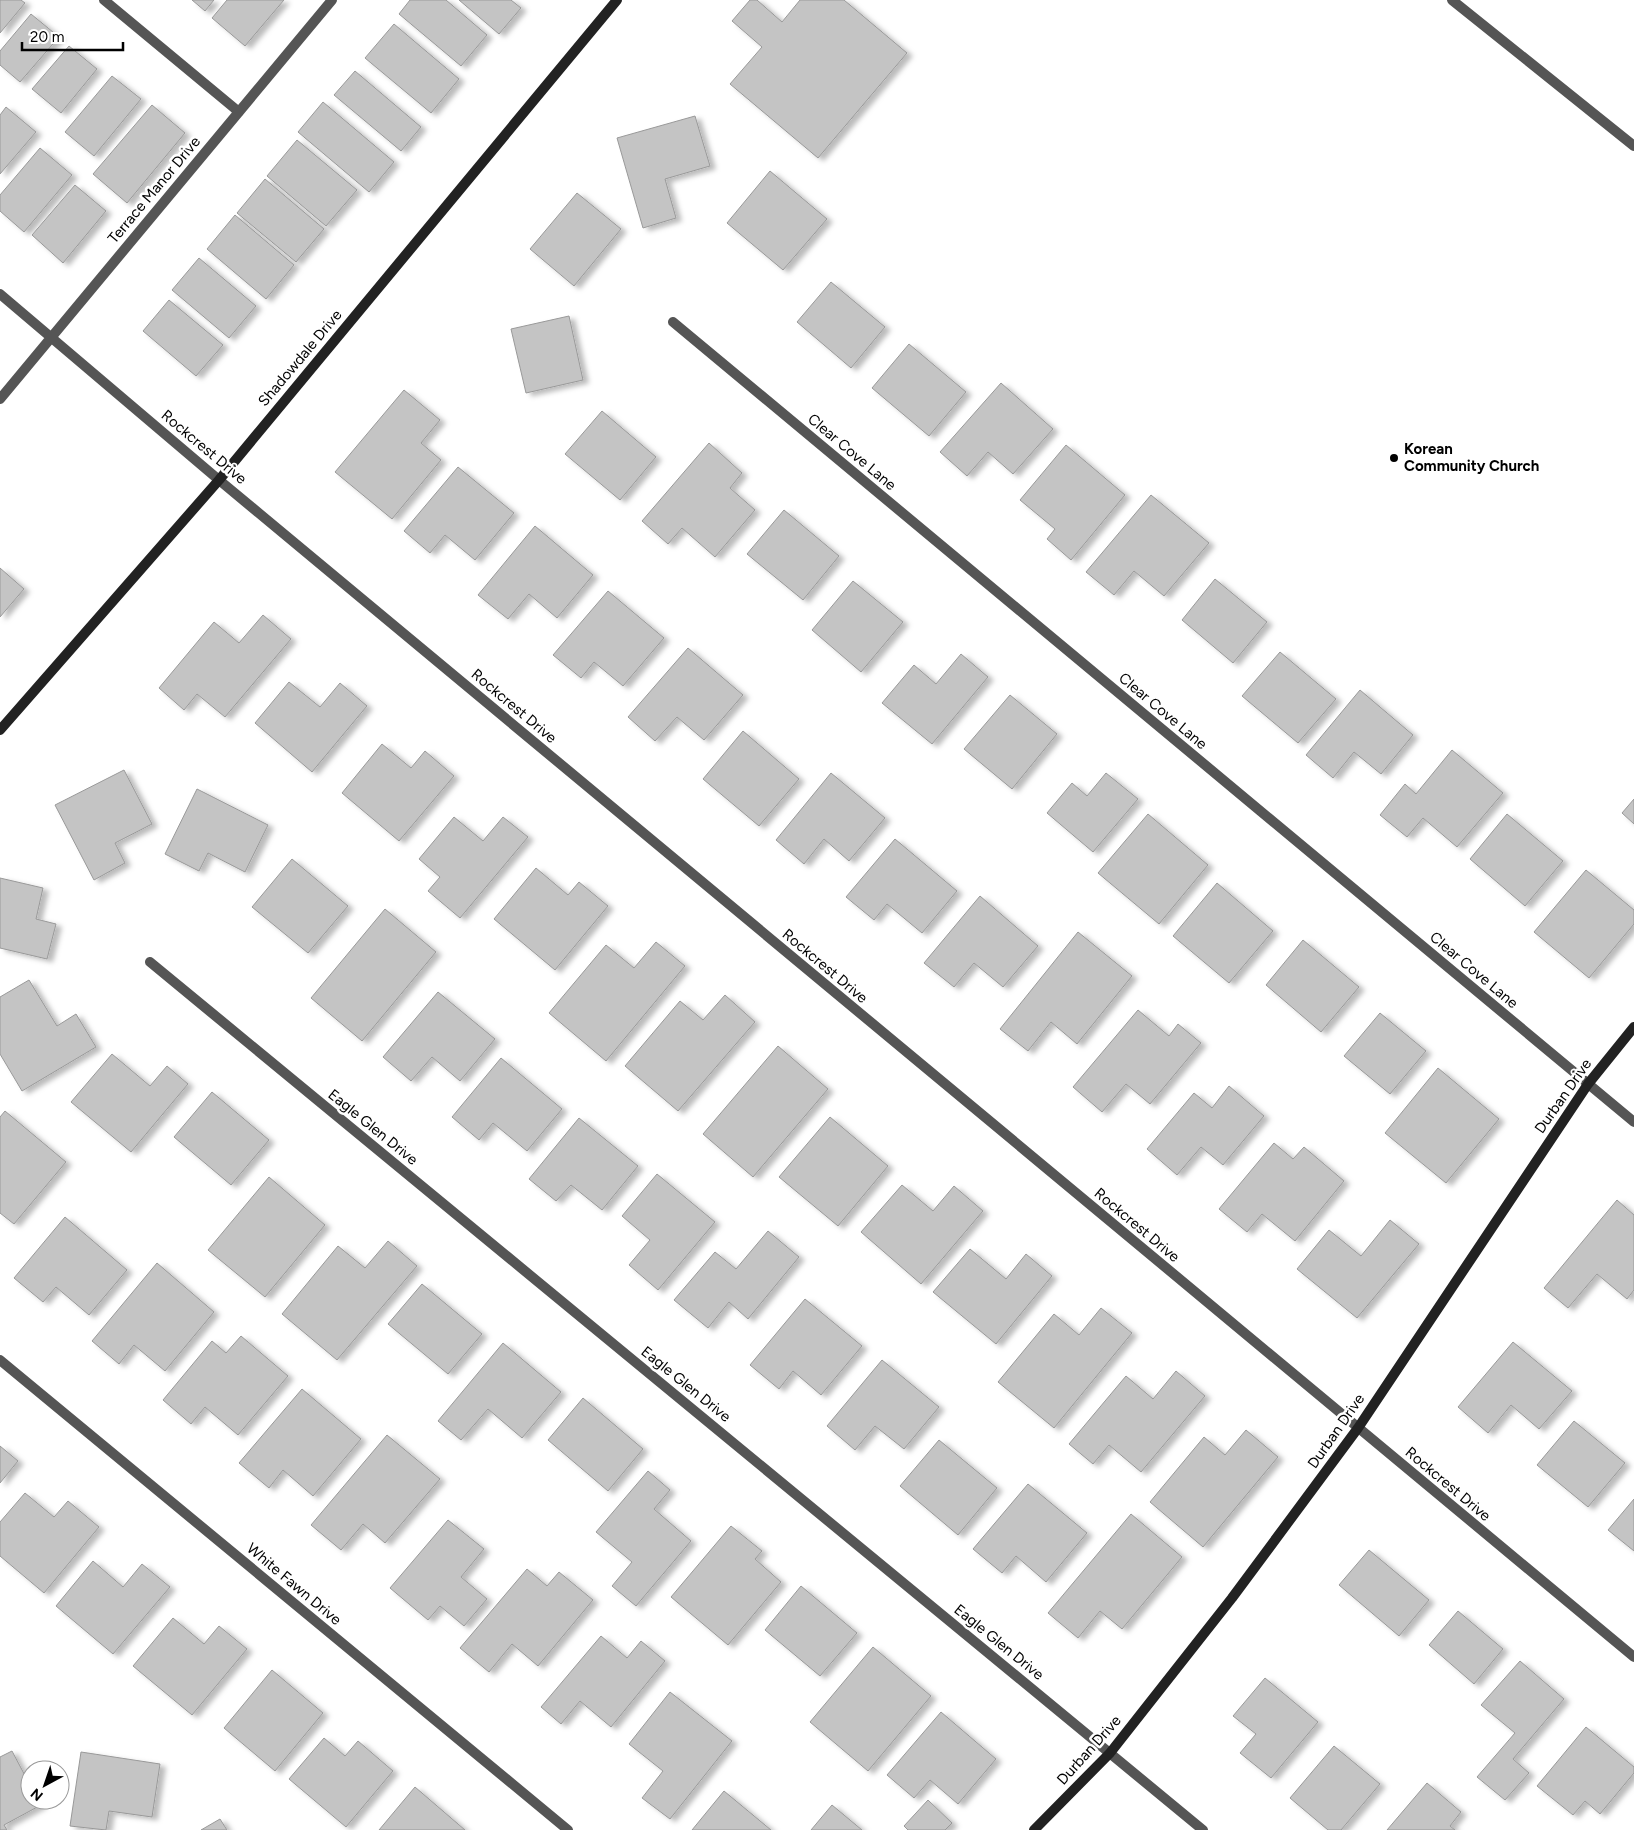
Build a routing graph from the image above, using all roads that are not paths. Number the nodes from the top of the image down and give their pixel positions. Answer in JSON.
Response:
{"nodes":[{"id":1,"x":104,"y":0,"type":"edge"},
{"id":2,"x":332,"y":0,"type":"edge"},
{"id":3,"x":617,"y":0,"type":"edge"},
{"id":4,"x":1452,"y":0,"type":"edge"},
{"id":5,"x":239,"y":112,"type":"junction"},
{"id":6,"x":1634,"y":146,"type":"edge"},
{"id":7,"x":0,"y":294,"type":"edge"},
{"id":8,"x":673,"y":322,"type":"dead end"},
{"id":9,"x":52,"y":337,"type":"junction"},
{"id":10,"x":0,"y":399,"type":"edge"},
{"id":11,"x":219,"y":480,"type":"junction"},
{"id":12,"x":0,"y":730,"type":"edge"},
{"id":13,"x":150,"y":962,"type":"dead end"},
{"id":14,"x":1634,"y":1027,"type":"edge"},
{"id":15,"x":1588,"y":1084,"type":"junction"},
{"id":16,"x":1634,"y":1122,"type":"edge"},
{"id":17,"x":0,"y":1360,"type":"edge"},
{"id":18,"x":1358,"y":1428,"type":"junction"},
{"id":19,"x":1634,"y":1657,"type":"edge"},
{"id":20,"x":1110,"y":1753,"type":"junction"},
{"id":21,"x":568,"y":1830,"type":"edge"},
{"id":22,"x":1034,"y":1830,"type":"edge"},
{"id":23,"x":1203,"y":1830,"type":"edge"}],
"edges":[{"from":1,"to":5,"type":"street"},
{"from":2,"to":5,"type":"street","name":"Terrace Manor Drive"},
{"from":3,"to":11,"type":"street","name":"Shadowdale Drive"},
{"from":4,"to":6,"type":"street"},
{"from":5,"to":9,"type":"street","name":"Terrace Manor Drive"},
{"from":7,"to":9,"type":"street","name":"Rockcrest Drive"},
{"from":8,"to":15,"type":"street","name":"Clear Cove Lane"},
{"from":9,"to":10,"type":"street","name":"Terrace Manor Drive"},
{"from":9,"to":11,"type":"street","name":"Rockcrest Drive"},
{"from":11,"to":12,"type":"street","name":"Shadowdale Drive"},
{"from":11,"to":18,"type":"street","name":"Rockcrest Drive"},
{"from":13,"to":20,"type":"street","name":"Eagle Glen Drive"},
{"from":14,"to":15,"type":"street","name":"Durban Drive"},
{"from":15,"to":16,"type":"street","name":"Clear Cove Lane"},
{"from":15,"to":18,"type":"street","name":"Durban Drive"},
{"from":17,"to":21,"type":"street","name":"White Fawn Drive"},
{"from":18,"to":19,"type":"street","name":"Rockcrest Drive"},
{"from":18,"to":20,"type":"street","name":"Durban Drive"},
{"from":20,"to":22,"type":"street","name":"Durban Drive"},
{"from":20,"to":23,"type":"street","name":"Eagle Glen Drive"}]}
